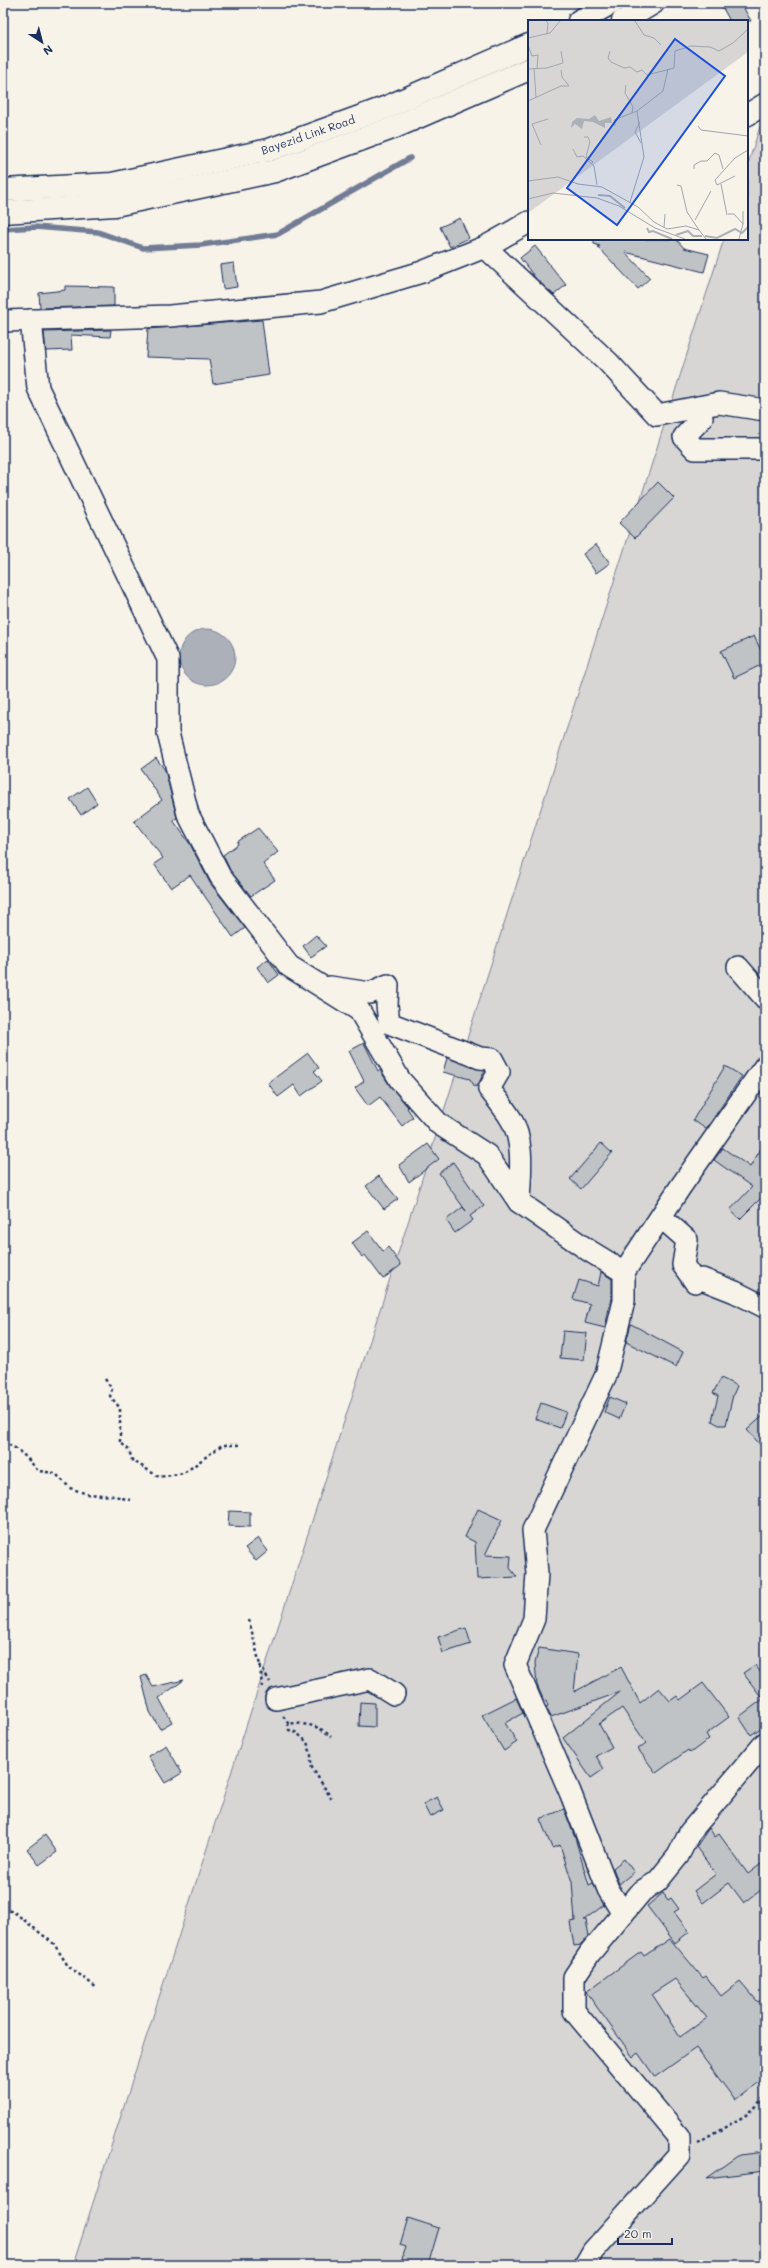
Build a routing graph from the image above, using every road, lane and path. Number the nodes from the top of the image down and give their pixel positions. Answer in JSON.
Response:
{"nodes":[{"id":1,"x":611,"y":3,"type":"edge"},
{"id":2,"x":653,"y":3,"type":"edge"},
{"id":3,"x":581,"y":20,"type":"edge"},
{"id":4,"x":625,"y":20,"type":"edge"},
{"id":5,"x":528,"y":45,"type":"edge"},
{"id":6,"x":528,"y":69,"type":"edge"},
{"id":7,"x":765,"y":104,"type":"edge"},
{"id":8,"x":748,"y":114,"type":"edge"},
{"id":9,"x":3,"y":190,"type":"edge"},
{"id":10,"x":3,"y":212,"type":"edge"},
{"id":11,"x":528,"y":223,"type":"edge"},
{"id":12,"x":485,"y":247,"type":"junction"},
{"id":13,"x":31,"y":320,"type":"junction"},
{"id":14,"x":3,"y":322,"type":"edge"},
{"id":15,"x":699,"y":407,"type":"junction"},
{"id":16,"x":765,"y":410,"type":"edge"},
{"id":17,"x":765,"y":449,"type":"edge"},
{"id":18,"x":738,"y":967,"type":"dead end"},
{"id":19,"x":321,"y":986,"type":"junction"},
{"id":20,"x":765,"y":998,"type":"edge"},
{"id":21,"x":765,"y":1066,"type":"edge"},
{"id":22,"x":519,"y":1202,"type":"junction"},
{"id":23,"x":661,"y":1217,"type":"junction"},
{"id":24,"x":624,"y":1272,"type":"junction"},
{"id":25,"x":765,"y":1307,"type":"edge"},
{"id":26,"x":105,"y":1379,"type":"dead end"},
{"id":27,"x":3,"y":1442,"type":"edge"},
{"id":28,"x":242,"y":1445,"type":"dead end"},
{"id":29,"x":130,"y":1500,"type":"dead end"},
{"id":30,"x":249,"y":1620,"type":"dead end"},
{"id":31,"x":269,"y":1694,"type":"joint"},
{"id":32,"x":394,"y":1694,"type":"dead end"},
{"id":33,"x":288,"y":1723,"type":"dead end"},
{"id":34,"x":765,"y":1743,"type":"edge"},
{"id":35,"x":331,"y":1798,"type":"dead end"},
{"id":36,"x":3,"y":1909,"type":"edge"},
{"id":37,"x":622,"y":1914,"type":"junction"},
{"id":38,"x":97,"y":1988,"type":"dead end"},
{"id":39,"x":765,"y":2097,"type":"edge"},
{"id":40,"x":679,"y":2155,"type":"junction"},
{"id":41,"x":585,"y":2265,"type":"edge"}],
"edges":[{"from":1,"to":3,"type":"main road"},
{"from":2,"to":4,"type":"main road"},
{"from":5,"to":9,"type":"main road","name":"Bayezid Link Road"},
{"from":6,"to":10,"type":"main road","name":"Bayezid Link Road"},
{"from":7,"to":8,"type":"street"},
{"from":11,"to":12,"type":"street"},
{"from":12,"to":13,"type":"street"},
{"from":12,"to":15,"type":"street"},
{"from":13,"to":14,"type":"street"},
{"from":13,"to":19,"type":"street"},
{"from":15,"to":16,"type":"street"},
{"from":15,"to":17,"type":"street"},
{"from":18,"to":20,"type":"street"},
{"from":19,"to":22,"type":"street"},
{"from":19,"to":22,"type":"street"},
{"from":21,"to":23,"type":"street"},
{"from":22,"to":24,"type":"street"},
{"from":23,"to":24,"type":"street"},
{"from":23,"to":25,"type":"street"},
{"from":24,"to":37,"type":"street"},
{"from":26,"to":28,"type":"path"},
{"from":27,"to":29,"type":"path"},
{"from":30,"to":31,"type":"path"},
{"from":31,"to":32,"type":"street"},
{"from":33,"to":35,"type":"path"},
{"from":34,"to":37,"type":"street"},
{"from":36,"to":38,"type":"path"},
{"from":37,"to":40,"type":"street"},
{"from":39,"to":40,"type":"path"},
{"from":40,"to":41,"type":"street"}]}
